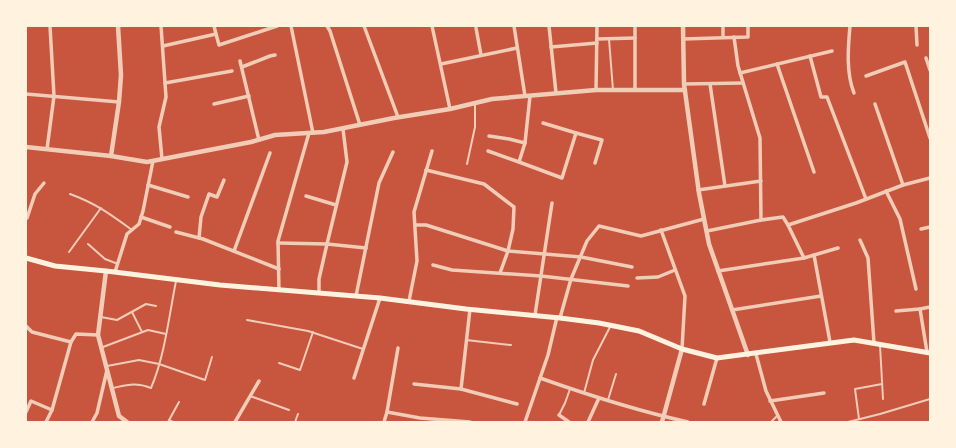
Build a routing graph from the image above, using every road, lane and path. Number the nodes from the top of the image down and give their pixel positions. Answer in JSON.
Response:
{"nodes":[{"id":1,"x":50,"y":26,"type":"edge"},
{"id":2,"x":118,"y":26,"type":"edge"},
{"id":3,"x":161,"y":26,"type":"edge"},
{"id":4,"x":214,"y":26,"type":"edge"},
{"id":5,"x":277,"y":26,"type":"edge"},
{"id":6,"x":291,"y":26,"type":"edge"},
{"id":7,"x":327,"y":26,"type":"edge"},
{"id":8,"x":364,"y":26,"type":"edge"},
{"id":9,"x":432,"y":26,"type":"edge"},
{"id":10,"x":514,"y":26,"type":"edge"},
{"id":11,"x":549,"y":26,"type":"edge"},
{"id":12,"x":597,"y":26,"type":"edge"},
{"id":13,"x":635,"y":26,"type":"edge"},
{"id":14,"x":683,"y":26,"type":"edge"},
{"id":15,"x":723,"y":26,"type":"edge"},
{"id":16,"x":748,"y":26,"type":"edge"},
{"id":17,"x":850,"y":26,"type":"edge"},
{"id":18,"x":916,"y":26,"type":"edge"},
{"id":19,"x":476,"y":28,"type":"dead end"},
{"id":20,"x":216,"y":34,"type":"junction"},
{"id":21,"x":723,"y":37,"type":"junction"},
{"id":22,"x":734,"y":37,"type":"junction"},
{"id":23,"x":635,"y":38,"type":"junction"},
{"id":24,"x":609,"y":39,"type":"junction"},
{"id":25,"x":683,"y":39,"type":"junction"},
{"id":26,"x":597,"y":41,"type":"junction"},
{"id":27,"x":917,"y":45,"type":"dead end"},
{"id":28,"x":163,"y":46,"type":"junction"},
{"id":29,"x":551,"y":47,"type":"junction"},
{"id":30,"x":517,"y":48,"type":"junction"},
{"id":31,"x":832,"y":51,"type":"dead end"},
{"id":32,"x":275,"y":55,"type":"dead end"},
{"id":33,"x":481,"y":55,"type":"junction"},
{"id":34,"x":810,"y":56,"type":"junction"},
{"id":35,"x":926,"y":58,"type":"dead end"},
{"id":36,"x":240,"y":62,"type":"dead end"},
{"id":37,"x":440,"y":64,"type":"junction"},
{"id":38,"x":777,"y":64,"type":"junction"},
{"id":39,"x":242,"y":67,"type":"junction"},
{"id":40,"x":232,"y":70,"type":"dead end"},
{"id":41,"x":930,"y":70,"type":"edge"},
{"id":42,"x":740,"y":73,"type":"junction"},
{"id":43,"x":866,"y":76,"type":"dead end"},
{"id":44,"x":165,"y":83,"type":"junction"},
{"id":45,"x":743,"y":83,"type":"junction"},
{"id":46,"x":684,"y":84,"type":"junction"},
{"id":47,"x":710,"y":84,"type":"junction"},
{"id":48,"x":596,"y":90,"type":"junction"},
{"id":49,"x":613,"y":90,"type":"junction"},
{"id":50,"x":635,"y":90,"type":"junction"},
{"id":51,"x":685,"y":90,"type":"junction"},
{"id":52,"x":556,"y":93,"type":"junction"},
{"id":53,"x":854,"y":93,"type":"dead end"},
{"id":54,"x":26,"y":94,"type":"edge"},
{"id":55,"x":54,"y":96,"type":"junction"},
{"id":56,"x":249,"y":96,"type":"junction"},
{"id":57,"x":528,"y":96,"type":"junction"},
{"id":58,"x":119,"y":102,"type":"junction"},
{"id":59,"x":214,"y":104,"type":"dead end"},
{"id":60,"x":475,"y":104,"type":"junction"},
{"id":61,"x":876,"y":104,"type":"dead end"},
{"id":62,"x":450,"y":109,"type":"junction"},
{"id":63,"x":398,"y":117,"type":"junction"},
{"id":64,"x":543,"y":123,"type":"dead end"},
{"id":65,"x":360,"y":125,"type":"junction"},
{"id":66,"x":343,"y":129,"type":"junction"},
{"id":67,"x":311,"y":133,"type":"junction"},
{"id":68,"x":576,"y":133,"type":"junction"},
{"id":69,"x":489,"y":136,"type":"dead end"},
{"id":70,"x":930,"y":138,"type":"edge"},
{"id":71,"x":259,"y":140,"type":"junction"},
{"id":72,"x":525,"y":143,"type":"junction"},
{"id":73,"x":26,"y":147,"type":"edge"},
{"id":74,"x":47,"y":149,"type":"junction"},
{"id":75,"x":432,"y":151,"type":"dead end"},
{"id":76,"x":488,"y":151,"type":"dead end"},
{"id":77,"x":393,"y":152,"type":"dead end"},
{"id":78,"x":270,"y":153,"type":"dead end"},
{"id":79,"x":111,"y":156,"type":"junction"},
{"id":80,"x":162,"y":160,"type":"junction"},
{"id":81,"x":153,"y":161,"type":"junction"},
{"id":82,"x":519,"y":162,"type":"junction"},
{"id":83,"x":595,"y":163,"type":"dead end"},
{"id":84,"x":467,"y":164,"type":"dead end"},
{"id":85,"x":426,"y":170,"type":"junction"},
{"id":86,"x":814,"y":172,"type":"dead end"},
{"id":87,"x":930,"y":178,"type":"edge"},
{"id":88,"x":224,"y":180,"type":"dead end"},
{"id":89,"x":760,"y":181,"type":"junction"},
{"id":90,"x":44,"y":182,"type":"dead end"},
{"id":91,"x":148,"y":184,"type":"junction"},
{"id":92,"x":903,"y":185,"type":"junction"},
{"id":93,"x":725,"y":186,"type":"junction"},
{"id":94,"x":698,"y":190,"type":"junction"},
{"id":95,"x":886,"y":191,"type":"junction"},
{"id":96,"x":70,"y":194,"type":"dead end"},
{"id":97,"x":306,"y":196,"type":"dead end"},
{"id":98,"x":188,"y":197,"type":"dead end"},
{"id":99,"x":866,"y":199,"type":"junction"},
{"id":100,"x":552,"y":203,"type":"dead end"},
{"id":101,"x":336,"y":205,"type":"junction"},
{"id":102,"x":101,"y":208,"type":"junction"},
{"id":103,"x":141,"y":217,"type":"junction"},
{"id":104,"x":26,"y":219,"type":"edge"},
{"id":105,"x":704,"y":219,"type":"junction"},
{"id":106,"x":761,"y":220,"type":"junction"},
{"id":107,"x":415,"y":225,"type":"junction"},
{"id":108,"x":788,"y":225,"type":"junction"},
{"id":109,"x":170,"y":227,"type":"dead end"},
{"id":110,"x":930,"y":227,"type":"edge"},
{"id":111,"x":921,"y":229,"type":"dead end"},
{"id":112,"x":132,"y":230,"type":"junction"},
{"id":113,"x":661,"y":230,"type":"junction"},
{"id":114,"x":707,"y":231,"type":"junction"},
{"id":115,"x":176,"y":232,"type":"dead end"},
{"id":116,"x":199,"y":238,"type":"junction"},
{"id":117,"x":860,"y":240,"type":"dead end"},
{"id":118,"x":278,"y":243,"type":"junction"},
{"id":119,"x":88,"y":244,"type":"dead end"},
{"id":120,"x":327,"y":244,"type":"junction"},
{"id":121,"x":366,"y":248,"type":"junction"},
{"id":122,"x":838,"y":248,"type":"dead end"},
{"id":123,"x":234,"y":251,"type":"junction"},
{"id":124,"x":508,"y":251,"type":"junction"},
{"id":125,"x":69,"y":252,"type":"dead end"},
{"id":126,"x":544,"y":254,"type":"junction"},
{"id":127,"x":814,"y":255,"type":"junction"},
{"id":128,"x":580,"y":257,"type":"junction"},
{"id":129,"x":26,"y":258,"type":"edge"},
{"id":130,"x":804,"y":258,"type":"junction"},
{"id":131,"x":118,"y":264,"type":"junction"},
{"id":132,"x":433,"y":265,"type":"dead end"},
{"id":133,"x":632,"y":267,"type":"dead end"},
{"id":134,"x":279,"y":269,"type":"junction"},
{"id":135,"x":675,"y":270,"type":"junction"},
{"id":136,"x":106,"y":271,"type":"junction"},
{"id":137,"x":718,"y":271,"type":"junction"},
{"id":138,"x":115,"y":272,"type":"junction"},
{"id":139,"x":500,"y":273,"type":"junction"},
{"id":140,"x":541,"y":276,"type":"junction"},
{"id":141,"x":637,"y":278,"type":"dead end"},
{"id":142,"x":571,"y":279,"type":"junction"},
{"id":143,"x":176,"y":280,"type":"junction"},
{"id":144,"x":628,"y":286,"type":"dead end"},
{"id":145,"x":916,"y":289,"type":"dead end"},
{"id":146,"x":280,"y":290,"type":"junction"},
{"id":147,"x":319,"y":293,"type":"junction"},
{"id":148,"x":356,"y":296,"type":"junction"},
{"id":149,"x":821,"y":296,"type":"junction"},
{"id":150,"x":380,"y":298,"type":"junction"},
{"id":151,"x":409,"y":301,"type":"junction"},
{"id":152,"x":156,"y":306,"type":"dead end"},
{"id":153,"x":930,"y":307,"type":"edge"},
{"id":154,"x":470,"y":309,"type":"junction"},
{"id":155,"x":920,"y":309,"type":"junction"},
{"id":156,"x":732,"y":310,"type":"junction"},
{"id":157,"x":896,"y":311,"type":"dead end"},
{"id":158,"x":132,"y":312,"type":"junction"},
{"id":159,"x":535,"y":316,"type":"junction"},
{"id":160,"x":100,"y":317,"type":"junction"},
{"id":161,"x":559,"y":318,"type":"junction"},
{"id":162,"x":247,"y":320,"type":"dead end"},
{"id":163,"x":26,"y":326,"type":"edge"},
{"id":164,"x":610,"y":326,"type":"junction"},
{"id":165,"x":142,"y":332,"type":"junction"},
{"id":166,"x":313,"y":332,"type":"junction"},
{"id":167,"x":166,"y":334,"type":"junction"},
{"id":168,"x":98,"y":335,"type":"junction"},
{"id":169,"x":466,"y":340,"type":"junction"},
{"id":170,"x":71,"y":342,"type":"junction"},
{"id":171,"x":830,"y":342,"type":"junction"},
{"id":172,"x":874,"y":343,"type":"junction"},
{"id":173,"x":880,"y":344,"type":"junction"},
{"id":174,"x":511,"y":345,"type":"dead end"},
{"id":175,"x":102,"y":347,"type":"junction"},
{"id":176,"x":398,"y":348,"type":"dead end"},
{"id":177,"x":363,"y":349,"type":"junction"},
{"id":178,"x":682,"y":350,"type":"junction"},
{"id":179,"x":929,"y":353,"type":"edge"},
{"id":180,"x":756,"y":354,"type":"junction"},
{"id":181,"x":748,"y":355,"type":"junction"},
{"id":182,"x":212,"y":357,"type":"dead end"},
{"id":183,"x":717,"y":358,"type":"junction"},
{"id":184,"x":280,"y":363,"type":"dead end"},
{"id":185,"x":159,"y":364,"type":"junction"},
{"id":186,"x":107,"y":367,"type":"junction"},
{"id":187,"x":616,"y":374,"type":"dead end"},
{"id":188,"x":354,"y":378,"type":"dead end"},
{"id":189,"x":540,"y":378,"type":"junction"},
{"id":190,"x":259,"y":381,"type":"dead end"},
{"id":191,"x":414,"y":384,"type":"dead end"},
{"id":192,"x":882,"y":384,"type":"junction"},
{"id":193,"x":112,"y":388,"type":"junction"},
{"id":194,"x":461,"y":389,"type":"junction"},
{"id":195,"x":570,"y":389,"type":"junction"},
{"id":196,"x":584,"y":393,"type":"junction"},
{"id":197,"x":824,"y":393,"type":"dead end"},
{"id":198,"x":250,"y":396,"type":"junction"},
{"id":199,"x":598,"y":398,"type":"junction"},
{"id":200,"x":883,"y":399,"type":"dead end"},
{"id":201,"x":930,"y":399,"type":"edge"},
{"id":202,"x":608,"y":400,"type":"junction"},
{"id":203,"x":770,"y":400,"type":"junction"},
{"id":204,"x":179,"y":402,"type":"dead end"},
{"id":205,"x":517,"y":404,"type":"dead end"},
{"id":206,"x":704,"y":404,"type":"dead end"},
{"id":207,"x":52,"y":410,"type":"junction"},
{"id":208,"x":289,"y":410,"type":"dead end"},
{"id":209,"x":26,"y":412,"type":"edge"},
{"id":210,"x":387,"y":412,"type":"junction"},
{"id":211,"x":298,"y":414,"type":"dead end"},
{"id":212,"x":559,"y":415,"type":"joint"},
{"id":213,"x":778,"y":416,"type":"junction"},
{"id":214,"x":664,"y":417,"type":"junction"},
{"id":215,"x":859,"y":419,"type":"junction"},
{"id":216,"x":169,"y":421,"type":"edge"},
{"id":217,"x":46,"y":422,"type":"edge"},
{"id":218,"x":92,"y":422,"type":"edge"},
{"id":219,"x":127,"y":422,"type":"edge"},
{"id":220,"x":173,"y":422,"type":"edge"},
{"id":221,"x":235,"y":422,"type":"edge"},
{"id":222,"x":295,"y":422,"type":"edge"},
{"id":223,"x":384,"y":422,"type":"edge"},
{"id":224,"x":470,"y":422,"type":"edge"},
{"id":225,"x":525,"y":422,"type":"edge"},
{"id":226,"x":569,"y":422,"type":"edge"},
{"id":227,"x":588,"y":422,"type":"edge"},
{"id":228,"x":662,"y":422,"type":"edge"},
{"id":229,"x":688,"y":422,"type":"edge"},
{"id":230,"x":771,"y":422,"type":"edge"},
{"id":231,"x":781,"y":422,"type":"edge"},
{"id":232,"x":848,"y":422,"type":"edge"}],
"edges":[{"from":1,"to":55,"type":"street"},
{"from":2,"to":58,"type":"street"},
{"from":3,"to":28,"type":"street"},
{"from":4,"to":20,"type":"street"},
{"from":5,"to":20,"type":"street"},
{"from":6,"to":67,"type":"street"},
{"from":7,"to":65,"type":"street"},
{"from":8,"to":63,"type":"street"},
{"from":9,"to":37,"type":"street"},
{"from":10,"to":30,"type":"street"},
{"from":11,"to":29,"type":"street"},
{"from":12,"to":26,"type":"street"},
{"from":13,"to":23,"type":"street"},
{"from":14,"to":25,"type":"street"},
{"from":15,"to":21,"type":"street"},
{"from":16,"to":22,"type":"street"},
{"from":17,"to":53,"type":"street"},
{"from":18,"to":27,"type":"street"},
{"from":19,"to":33,"type":"street"},
{"from":20,"to":28,"type":"street"},
{"from":21,"to":22,"type":"street"},
{"from":21,"to":25,"type":"street"},
{"from":22,"to":42,"type":"street"},
{"from":23,"to":24,"type":"street"},
{"from":23,"to":50,"type":"street"},
{"from":24,"to":26,"type":"street"},
{"from":24,"to":49,"type":"lane"},
{"from":25,"to":46,"type":"street"},
{"from":26,"to":29,"type":"street"},
{"from":26,"to":48,"type":"street"},
{"from":28,"to":44,"type":"street"},
{"from":29,"to":52,"type":"street"},
{"from":30,"to":33,"type":"street"},
{"from":30,"to":57,"type":"street"},
{"from":31,"to":34,"type":"street"},
{"from":32,"to":39,"type":"street"},
{"from":33,"to":37,"type":"street"},
{"from":34,"to":38,"type":"street"},
{"from":34,"to":99,"type":"street"},
{"from":35,"to":41,"type":"street"},
{"from":36,"to":39,"type":"street"},
{"from":37,"to":62,"type":"street"},
{"from":38,"to":42,"type":"street"},
{"from":38,"to":86,"type":"street"},
{"from":39,"to":56,"type":"street"},
{"from":40,"to":44,"type":"street"},
{"from":42,"to":45,"type":"street"},
{"from":43,"to":70,"type":"street"},
{"from":44,"to":80,"type":"street"},
{"from":45,"to":47,"type":"street"},
{"from":45,"to":89,"type":"street"},
{"from":46,"to":47,"type":"street"},
{"from":46,"to":51,"type":"street"},
{"from":47,"to":93,"type":"street"},
{"from":48,"to":49,"type":"street"},
{"from":48,"to":52,"type":"street"},
{"from":49,"to":50,"type":"street"},
{"from":50,"to":51,"type":"street"},
{"from":51,"to":94,"type":"street"},
{"from":52,"to":57,"type":"street"},
{"from":54,"to":55,"type":"street"},
{"from":55,"to":58,"type":"street"},
{"from":55,"to":74,"type":"street"},
{"from":56,"to":59,"type":"street"},
{"from":56,"to":71,"type":"street"},
{"from":57,"to":60,"type":"street"},
{"from":57,"to":72,"type":"street"},
{"from":58,"to":79,"type":"street"},
{"from":60,"to":62,"type":"street"},
{"from":60,"to":84,"type":"lane"},
{"from":61,"to":92,"type":"street"},
{"from":62,"to":63,"type":"street"},
{"from":63,"to":65,"type":"street"},
{"from":64,"to":68,"type":"street"},
{"from":65,"to":66,"type":"street"},
{"from":66,"to":67,"type":"street"},
{"from":66,"to":101,"type":"street"},
{"from":67,"to":71,"type":"street"},
{"from":67,"to":118,"type":"street"},
{"from":68,"to":82,"type":"street"},
{"from":68,"to":83,"type":"street"},
{"from":69,"to":72,"type":"street"},
{"from":71,"to":80,"type":"street"},
{"from":72,"to":82,"type":"street"},
{"from":73,"to":74,"type":"street"},
{"from":74,"to":79,"type":"street"},
{"from":75,"to":85,"type":"street"},
{"from":76,"to":82,"type":"street"},
{"from":77,"to":121,"type":"street"},
{"from":78,"to":123,"type":"street"},
{"from":79,"to":81,"type":"street"},
{"from":80,"to":81,"type":"street"},
{"from":81,"to":91,"type":"street"},
{"from":85,"to":107,"type":"street"},
{"from":85,"to":124,"type":"street"},
{"from":87,"to":92,"type":"street"},
{"from":88,"to":116,"type":"street"},
{"from":89,"to":93,"type":"street"},
{"from":89,"to":106,"type":"street"},
{"from":90,"to":104,"type":"street"},
{"from":91,"to":98,"type":"street"},
{"from":91,"to":103,"type":"street"},
{"from":92,"to":95,"type":"street"},
{"from":93,"to":94,"type":"street"},
{"from":94,"to":105,"type":"street"},
{"from":95,"to":99,"type":"street"},
{"from":95,"to":145,"type":"street"},
{"from":96,"to":102,"type":"lane"},
{"from":97,"to":101,"type":"street"},
{"from":99,"to":108,"type":"street"},
{"from":100,"to":126,"type":"street"},
{"from":101,"to":120,"type":"street"},
{"from":102,"to":112,"type":"lane"},
{"from":102,"to":125,"type":"lane"},
{"from":103,"to":109,"type":"street"},
{"from":103,"to":112,"type":"street"},
{"from":105,"to":113,"type":"street"},
{"from":105,"to":114,"type":"street"},
{"from":106,"to":108,"type":"street"},
{"from":106,"to":114,"type":"street"},
{"from":107,"to":124,"type":"street"},
{"from":107,"to":151,"type":"street"},
{"from":108,"to":130,"type":"street"},
{"from":110,"to":111,"type":"street"},
{"from":112,"to":131,"type":"street"},
{"from":113,"to":128,"type":"street"},
{"from":113,"to":135,"type":"street"},
{"from":114,"to":137,"type":"street"},
{"from":115,"to":116,"type":"street"},
{"from":116,"to":123,"type":"street"},
{"from":117,"to":172,"type":"street"},
{"from":118,"to":120,"type":"street"},
{"from":118,"to":134,"type":"street"},
{"from":119,"to":131,"type":"lane"},
{"from":120,"to":121,"type":"street"},
{"from":120,"to":147,"type":"street"},
{"from":121,"to":148,"type":"street"},
{"from":122,"to":127,"type":"street"},
{"from":123,"to":134,"type":"street"},
{"from":124,"to":126,"type":"street"},
{"from":124,"to":139,"type":"street"},
{"from":126,"to":128,"type":"street"},
{"from":126,"to":140,"type":"street"},
{"from":127,"to":130,"type":"street"},
{"from":127,"to":149,"type":"street"},
{"from":128,"to":133,"type":"street"},
{"from":128,"to":142,"type":"street"},
{"from":129,"to":136,"type":"main road"},
{"from":130,"to":137,"type":"street"},
{"from":131,"to":138,"type":"street"},
{"from":132,"to":139,"type":"street"},
{"from":134,"to":146,"type":"street"},
{"from":135,"to":141,"type":"street"},
{"from":135,"to":178,"type":"street"},
{"from":136,"to":138,"type":"main road"},
{"from":136,"to":160,"type":"street"},
{"from":137,"to":156,"type":"street"},
{"from":138,"to":143,"type":"main road"},
{"from":139,"to":140,"type":"street"},
{"from":140,"to":142,"type":"street"},
{"from":140,"to":159,"type":"street"},
{"from":142,"to":144,"type":"street"},
{"from":142,"to":161,"type":"street"},
{"from":143,"to":146,"type":"main road"},
{"from":143,"to":167,"type":"lane"},
{"from":146,"to":147,"type":"main road"},
{"from":147,"to":148,"type":"main road"},
{"from":148,"to":150,"type":"main road"},
{"from":149,"to":156,"type":"street"},
{"from":149,"to":171,"type":"street"},
{"from":150,"to":151,"type":"main road"},
{"from":150,"to":177,"type":"street"},
{"from":151,"to":154,"type":"main road"},
{"from":152,"to":158,"type":"lane"},
{"from":153,"to":155,"type":"street"},
{"from":154,"to":159,"type":"main road"},
{"from":154,"to":169,"type":"street"},
{"from":155,"to":157,"type":"street"},
{"from":155,"to":179,"type":"street"},
{"from":156,"to":181,"type":"street"},
{"from":158,"to":160,"type":"lane"},
{"from":158,"to":165,"type":"lane"},
{"from":159,"to":161,"type":"main road"},
{"from":160,"to":168,"type":"street"},
{"from":161,"to":164,"type":"main road"},
{"from":161,"to":189,"type":"street"},
{"from":162,"to":166,"type":"lane"},
{"from":163,"to":170,"type":"street"},
{"from":164,"to":178,"type":"main road"},
{"from":164,"to":196,"type":"lane"},
{"from":165,"to":167,"type":"lane"},
{"from":165,"to":175,"type":"lane"},
{"from":166,"to":177,"type":"lane"},
{"from":166,"to":184,"type":"lane"},
{"from":167,"to":185,"type":"lane"},
{"from":168,"to":170,"type":"street"},
{"from":168,"to":175,"type":"street"},
{"from":169,"to":174,"type":"lane"},
{"from":169,"to":194,"type":"street"},
{"from":170,"to":207,"type":"street"},
{"from":171,"to":172,"type":"main road"},
{"from":171,"to":180,"type":"main road"},
{"from":172,"to":173,"type":"main road"},
{"from":173,"to":179,"type":"main road"},
{"from":173,"to":192,"type":"lane"},
{"from":175,"to":186,"type":"street"},
{"from":176,"to":210,"type":"street"},
{"from":177,"to":188,"type":"street"},
{"from":178,"to":183,"type":"main road"},
{"from":178,"to":214,"type":"street"},
{"from":180,"to":181,"type":"main road"},
{"from":180,"to":203,"type":"street"},
{"from":181,"to":183,"type":"main road"},
{"from":182,"to":185,"type":"lane"},
{"from":183,"to":206,"type":"street"},
{"from":185,"to":186,"type":"lane"},
{"from":185,"to":193,"type":"lane"},
{"from":186,"to":193,"type":"street"},
{"from":186,"to":218,"type":"street"},
{"from":187,"to":202,"type":"lane"},
{"from":189,"to":195,"type":"street"},
{"from":189,"to":225,"type":"street"},
{"from":190,"to":198,"type":"street"},
{"from":191,"to":194,"type":"street"},
{"from":192,"to":200,"type":"lane"},
{"from":192,"to":215,"type":"lane"},
{"from":193,"to":219,"type":"street"},
{"from":194,"to":205,"type":"street"},
{"from":195,"to":196,"type":"street"},
{"from":195,"to":212,"type":"lane"},
{"from":196,"to":199,"type":"street"},
{"from":197,"to":203,"type":"street"},
{"from":198,"to":208,"type":"lane"},
{"from":198,"to":221,"type":"street"},
{"from":199,"to":202,"type":"street"},
{"from":199,"to":227,"type":"street"},
{"from":201,"to":215,"type":"lane"},
{"from":202,"to":214,"type":"street"},
{"from":203,"to":213,"type":"street"},
{"from":204,"to":216,"type":"lane"},
{"from":207,"to":209,"type":"street"},
{"from":207,"to":217,"type":"street"},
{"from":210,"to":223,"type":"street"},
{"from":210,"to":224,"type":"street"},
{"from":211,"to":222,"type":"lane"},
{"from":212,"to":226,"type":"street"},
{"from":213,"to":230,"type":"lane"},
{"from":213,"to":231,"type":"street"},
{"from":214,"to":228,"type":"street"},
{"from":214,"to":229,"type":"street"},
{"from":215,"to":232,"type":"lane"},
{"from":216,"to":220,"type":"lane"}]}
